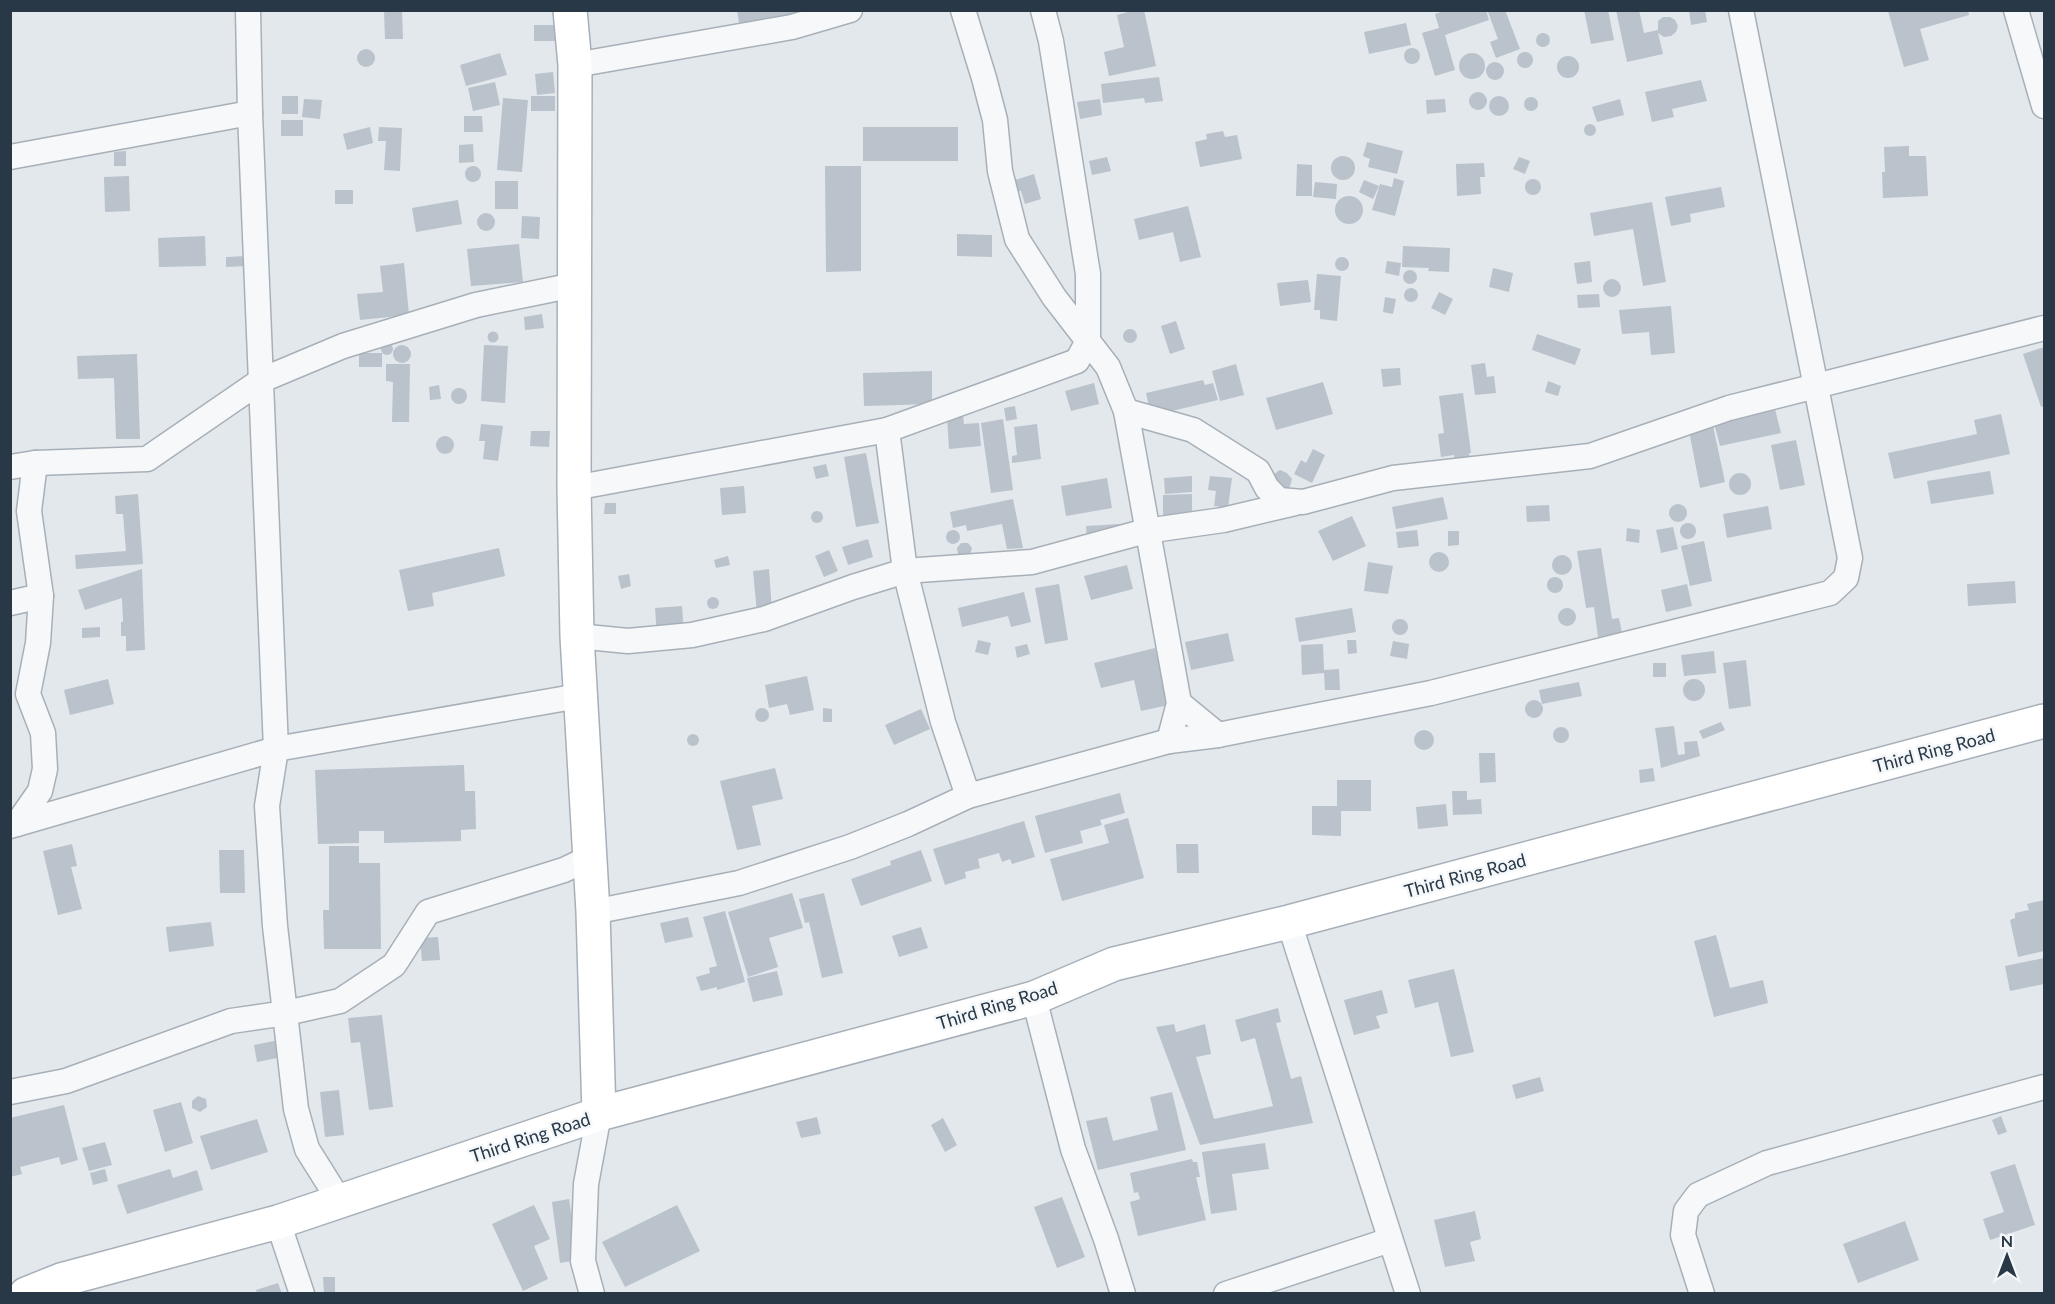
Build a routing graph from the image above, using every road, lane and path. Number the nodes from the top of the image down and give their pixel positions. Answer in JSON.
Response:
{"nodes":[{"id":1,"x":248,"y":10,"type":"edge"},
{"id":2,"x":570,"y":10,"type":"edge"},
{"id":3,"x":850,"y":10,"type":"edge"},
{"id":4,"x":963,"y":10,"type":"edge"},
{"id":5,"x":1043,"y":10,"type":"edge"},
{"id":6,"x":1741,"y":10,"type":"edge"},
{"id":7,"x":2016,"y":10,"type":"edge"},
{"id":8,"x":575,"y":66,"type":"junction"},
{"id":9,"x":2044,"y":106,"type":"edge"},
{"id":10,"x":250,"y":113,"type":"junction"},
{"id":11,"x":10,"y":157,"type":"edge"},
{"id":12,"x":574,"y":285,"type":"junction"},
{"id":13,"x":2044,"y":328,"type":"edge"},
{"id":14,"x":1088,"y":341,"type":"junction"},
{"id":15,"x":262,"y":380,"type":"junction"},
{"id":16,"x":1814,"y":385,"type":"junction"},
{"id":17,"x":1126,"y":411,"type":"junction"},
{"id":18,"x":887,"y":430,"type":"junction"},
{"id":19,"x":35,"y":463,"type":"junction"},
{"id":20,"x":10,"y":467,"type":"edge"},
{"id":21,"x":574,"y":488,"type":"junction"},
{"id":22,"x":1303,"y":502,"type":"junction"},
{"id":23,"x":1146,"y":531,"type":"junction"},
{"id":24,"x":905,"y":571,"type":"junction"},
{"id":25,"x":41,"y":596,"type":"junction"},
{"id":26,"x":10,"y":603,"type":"edge"},
{"id":27,"x":577,"y":636,"type":"junction"},
{"id":28,"x":579,"y":696,"type":"junction"},
{"id":29,"x":1179,"y":703,"type":"junction"},
{"id":30,"x":2044,"y":721,"type":"edge"},
{"id":31,"x":1218,"y":735,"type":"junction"},
{"id":32,"x":1169,"y":741,"type":"junction"},
{"id":33,"x":276,"y":749,"type":"junction"},
{"id":34,"x":968,"y":796,"type":"junction"},
{"id":35,"x":14,"y":825,"type":"edge"},
{"id":36,"x":589,"y":858,"type":"junction"},
{"id":37,"x":593,"y":912,"type":"junction"},
{"id":38,"x":1289,"y":921,"type":"junction"},
{"id":39,"x":1034,"y":998,"type":"junction"},
{"id":40,"x":286,"y":1013,"type":"junction"},
{"id":41,"x":2044,"y":1087,"type":"edge"},
{"id":42,"x":10,"y":1092,"type":"edge"},
{"id":43,"x":599,"y":1114,"type":"junction"},
{"id":44,"x":339,"y":1200,"type":"junction"},
{"id":45,"x":278,"y":1222,"type":"junction"},
{"id":46,"x":1390,"y":1240,"type":"junction"},
{"id":47,"x":26,"y":1293,"type":"edge"},
{"id":48,"x":302,"y":1293,"type":"edge"},
{"id":49,"x":592,"y":1293,"type":"edge"},
{"id":50,"x":1123,"y":1293,"type":"edge"},
{"id":51,"x":1226,"y":1293,"type":"edge"},
{"id":52,"x":1408,"y":1293,"type":"edge"},
{"id":53,"x":1702,"y":1293,"type":"edge"}],
"edges":[{"from":1,"to":10,"type":"street"},
{"from":2,"to":8,"type":"street"},
{"from":3,"to":8,"type":"street"},
{"from":4,"to":14,"type":"street"},
{"from":5,"to":14,"type":"street"},
{"from":6,"to":16,"type":"street"},
{"from":7,"to":9,"type":"street"},
{"from":8,"to":12,"type":"street"},
{"from":10,"to":11,"type":"street"},
{"from":10,"to":15,"type":"street"},
{"from":12,"to":15,"type":"street"},
{"from":12,"to":21,"type":"street"},
{"from":13,"to":16,"type":"street"},
{"from":14,"to":17,"type":"street"},
{"from":14,"to":18,"type":"street"},
{"from":15,"to":19,"type":"street"},
{"from":15,"to":33,"type":"street"},
{"from":16,"to":22,"type":"street"},
{"from":16,"to":31,"type":"street"},
{"from":17,"to":22,"type":"street"},
{"from":17,"to":23,"type":"street"},
{"from":18,"to":21,"type":"street"},
{"from":18,"to":24,"type":"street"},
{"from":19,"to":20,"type":"street"},
{"from":19,"to":25,"type":"street"},
{"from":21,"to":27,"type":"street"},
{"from":22,"to":23,"type":"street"},
{"from":23,"to":24,"type":"street"},
{"from":23,"to":29,"type":"street"},
{"from":24,"to":27,"type":"street"},
{"from":24,"to":34,"type":"street"},
{"from":25,"to":26,"type":"street"},
{"from":25,"to":35,"type":"street"},
{"from":27,"to":28,"type":"street"},
{"from":28,"to":33,"type":"street"},
{"from":28,"to":36,"type":"street"},
{"from":29,"to":31,"type":"street"},
{"from":29,"to":32,"type":"street"},
{"from":30,"to":38,"type":"street","name":"Third Ring Road"},
{"from":31,"to":32,"type":"street"},
{"from":32,"to":34,"type":"street"},
{"from":33,"to":35,"type":"street"},
{"from":33,"to":40,"type":"street"},
{"from":34,"to":37,"type":"street"},
{"from":36,"to":37,"type":"street"},
{"from":36,"to":40,"type":"street"},
{"from":37,"to":43,"type":"street"},
{"from":38,"to":39,"type":"street","name":"Third Ring Road"},
{"from":38,"to":46,"type":"street"},
{"from":39,"to":43,"type":"street","name":"Third Ring Road"},
{"from":39,"to":50,"type":"street"},
{"from":40,"to":42,"type":"street"},
{"from":40,"to":44,"type":"street"},
{"from":41,"to":53,"type":"street"},
{"from":43,"to":44,"type":"street","name":"Third Ring Road"},
{"from":43,"to":49,"type":"street"},
{"from":44,"to":45,"type":"street","name":"Third Ring Road"},
{"from":45,"to":47,"type":"street","name":"Third Ring Road"},
{"from":45,"to":48,"type":"street"},
{"from":46,"to":51,"type":"street"},
{"from":46,"to":52,"type":"street"}]}
